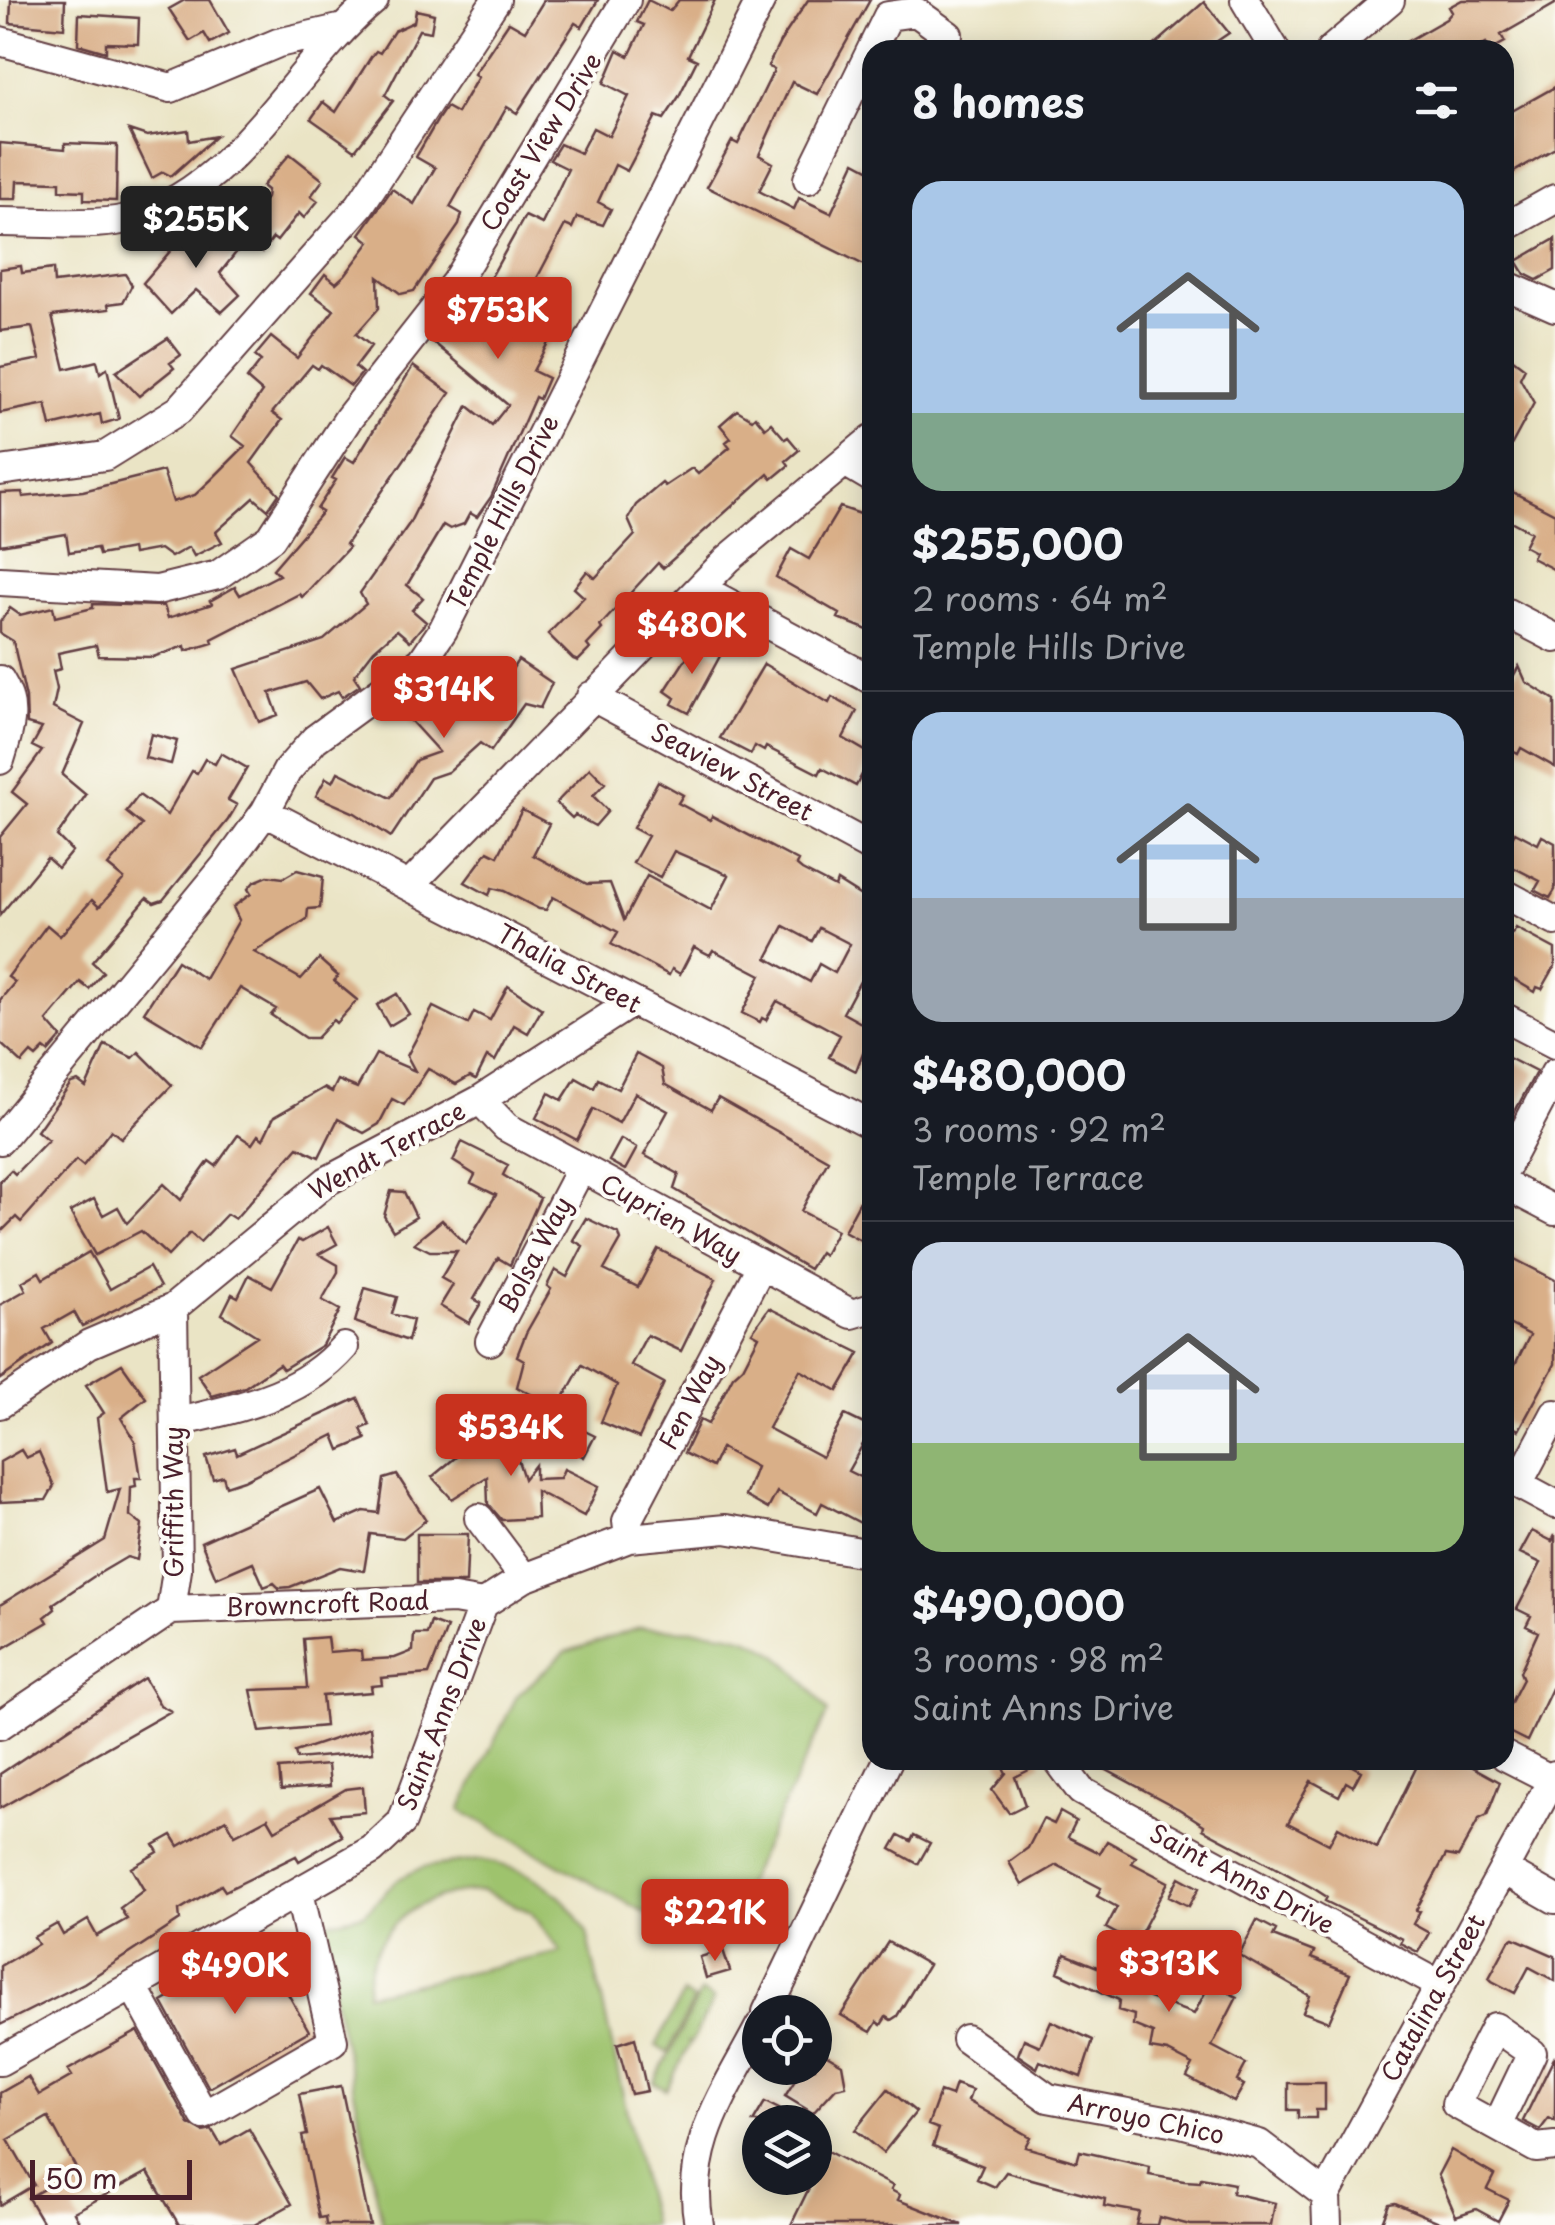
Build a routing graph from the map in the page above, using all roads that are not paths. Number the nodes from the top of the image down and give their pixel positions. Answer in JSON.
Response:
{"nodes":[{"id":1,"x":374,"y":0,"type":"edge"},
{"id":2,"x":496,"y":0,"type":"edge"},
{"id":3,"x":626,"y":0,"type":"edge"},
{"id":4,"x":760,"y":0,"type":"edge"},
{"id":5,"x":1244,"y":0,"type":"edge"},
{"id":6,"x":1390,"y":0,"type":"edge"},
{"id":7,"x":339,"y":28,"type":"junction"},
{"id":8,"x":876,"y":40,"type":"edge"},
{"id":9,"x":947,"y":40,"type":"edge"},
{"id":10,"x":1269,"y":40,"type":"edge"},
{"id":11,"x":1343,"y":40,"type":"edge"},
{"id":12,"x":0,"y":41,"type":"edge"},
{"id":13,"x":862,"y":69,"type":"edge"},
{"id":14,"x":808,"y":179,"type":"dead end"},
{"id":15,"x":1555,"y":199,"type":"edge"},
{"id":16,"x":0,"y":222,"type":"edge"},
{"id":17,"x":1514,"y":222,"type":"edge"},
{"id":18,"x":1514,"y":288,"type":"edge"},
{"id":19,"x":1555,"y":306,"type":"edge"},
{"id":20,"x":862,"y":447,"type":"edge"},
{"id":21,"x":845,"y":462,"type":"junction"},
{"id":22,"x":0,"y":471,"type":"edge"},
{"id":23,"x":862,"y":472,"type":"edge"},
{"id":24,"x":0,"y":581,"type":"edge"},
{"id":25,"x":700,"y":588,"type":"junction"},
{"id":26,"x":1514,"y":617,"type":"edge"},
{"id":27,"x":1555,"y":638,"type":"edge"},
{"id":28,"x":862,"y":675,"type":"edge"},
{"id":29,"x":0,"y":680,"type":"edge"},
{"id":30,"x":591,"y":696,"type":"junction"},
{"id":31,"x":0,"y":760,"type":"edge"},
{"id":32,"x":265,"y":812,"type":"junction"},
{"id":33,"x":862,"y":843,"type":"edge"},
{"id":34,"x":410,"y":884,"type":"junction"},
{"id":35,"x":1514,"y":899,"type":"edge"},
{"id":36,"x":1555,"y":921,"type":"edge"},
{"id":37,"x":632,"y":1003,"type":"junction"},
{"id":38,"x":1514,"y":1023,"type":"edge"},
{"id":39,"x":1555,"y":1044,"type":"edge"},
{"id":40,"x":1555,"y":1074,"type":"edge"},
{"id":41,"x":480,"y":1100,"type":"junction"},
{"id":42,"x":862,"y":1120,"type":"edge"},
{"id":43,"x":0,"y":1140,"type":"edge"},
{"id":44,"x":1514,"y":1151,"type":"edge"},
{"id":45,"x":580,"y":1170,"type":"junction"},
{"id":46,"x":1514,"y":1190,"type":"edge"},
{"id":47,"x":1555,"y":1211,"type":"edge"},
{"id":48,"x":760,"y":1268,"type":"junction"},
{"id":49,"x":172,"y":1308,"type":"junction"},
{"id":50,"x":862,"y":1311,"type":"edge"},
{"id":51,"x":490,"y":1340,"type":"dead end"},
{"id":52,"x":344,"y":1347,"type":"dead end"},
{"id":53,"x":0,"y":1404,"type":"edge"},
{"id":54,"x":1555,"y":1414,"type":"edge"},
{"id":55,"x":175,"y":1423,"type":"junction"},
{"id":56,"x":1514,"y":1476,"type":"edge"},
{"id":57,"x":1514,"y":1483,"type":"edge"},
{"id":58,"x":1555,"y":1504,"type":"edge"},
{"id":59,"x":479,"y":1518,"type":"dead end"},
{"id":60,"x":629,"y":1538,"type":"junction"},
{"id":61,"x":862,"y":1552,"type":"edge"},
{"id":62,"x":524,"y":1578,"type":"junction"},
{"id":63,"x":483,"y":1604,"type":"junction"},
{"id":64,"x":171,"y":1610,"type":"junction"},
{"id":65,"x":0,"y":1725,"type":"edge"},
{"id":66,"x":1514,"y":1760,"type":"edge"},
{"id":67,"x":883,"y":1770,"type":"edge"},
{"id":68,"x":1065,"y":1770,"type":"edge"},
{"id":69,"x":1554,"y":1778,"type":"edge"},
{"id":70,"x":1504,"y":1870,"type":"junction"},
{"id":71,"x":299,"y":1892,"type":"junction"},
{"id":72,"x":1555,"y":1899,"type":"edge"},
{"id":73,"x":1438,"y":1984,"type":"junction"},
{"id":74,"x":134,"y":1988,"type":"junction"},
{"id":75,"x":775,"y":1995,"type":"edge"},
{"id":76,"x":966,"y":2039,"type":"dead end"},
{"id":77,"x":0,"y":2061,"type":"edge"},
{"id":78,"x":742,"y":2062,"type":"edge"},
{"id":79,"x":1496,"y":2126,"type":"dead end"},
{"id":80,"x":1555,"y":2146,"type":"edge"},
{"id":81,"x":1326,"y":2195,"type":"junction"},
{"id":82,"x":699,"y":2225,"type":"edge"},
{"id":83,"x":1327,"y":2225,"type":"edge"}],
"edges":[{"from":1,"to":7,"type":"street"},
{"from":2,"to":22,"type":"street"},
{"from":3,"to":24,"type":"street","name":"Coast View Drive"},
{"from":4,"to":32,"type":"street","name":"Temple Hills Drive"},
{"from":5,"to":10,"type":"street"},
{"from":6,"to":11,"type":"street"},
{"from":7,"to":12,"type":"street"},
{"from":7,"to":16,"type":"street"},
{"from":8,"to":9,"type":"street"},
{"from":13,"to":14,"type":"street"},
{"from":15,"to":17,"type":"street"},
{"from":18,"to":19,"type":"street"},
{"from":20,"to":21,"type":"street"},
{"from":21,"to":23,"type":"street"},
{"from":21,"to":25,"type":"street"},
{"from":25,"to":28,"type":"street"},
{"from":25,"to":30,"type":"street"},
{"from":26,"to":27,"type":"street"},
{"from":29,"to":31,"type":"street"},
{"from":30,"to":33,"type":"street","name":"Seaview Street"},
{"from":30,"to":34,"type":"street"},
{"from":32,"to":34,"type":"street","name":"Thalia Street"},
{"from":32,"to":43,"type":"street","name":"Temple Hills Drive"},
{"from":34,"to":37,"type":"street","name":"Thalia Street"},
{"from":35,"to":36,"type":"street"},
{"from":37,"to":41,"type":"street","name":"Wendt Terrace"},
{"from":37,"to":42,"type":"street","name":"Thalia Street"},
{"from":38,"to":39,"type":"street"},
{"from":40,"to":44,"type":"street"},
{"from":41,"to":45,"type":"street","name":"Cuprien Way"},
{"from":41,"to":49,"type":"street","name":"Wendt Terrace"},
{"from":45,"to":48,"type":"street","name":"Cuprien Way"},
{"from":45,"to":51,"type":"street","name":"Bolsa Way"},
{"from":46,"to":47,"type":"street"},
{"from":48,"to":50,"type":"street","name":"Cuprien Way"},
{"from":48,"to":60,"type":"street","name":"Fen Way"},
{"from":49,"to":53,"type":"street","name":"Wendt Terrace"},
{"from":49,"to":55,"type":"street","name":"Griffith Way"},
{"from":52,"to":55,"type":"street"},
{"from":54,"to":56,"type":"street"},
{"from":55,"to":64,"type":"street","name":"Griffith Way"},
{"from":57,"to":58,"type":"street"},
{"from":59,"to":62,"type":"street"},
{"from":60,"to":61,"type":"street","name":"Saint Anns Drive"},
{"from":60,"to":62,"type":"street","name":"Saint Anns Drive"},
{"from":62,"to":63,"type":"street","name":"Saint Anns Drive"},
{"from":63,"to":64,"type":"street","name":"Browncroft Road"},
{"from":63,"to":71,"type":"street","name":"Saint Anns Drive"},
{"from":64,"to":65,"type":"street","name":"Griffith Way"},
{"from":66,"to":69,"type":"street"},
{"from":67,"to":75,"type":"street"},
{"from":68,"to":73,"type":"street","name":"Saint Anns Drive"},
{"from":69,"to":70,"type":"street","name":"Catalina Street"},
{"from":70,"to":72,"type":"street"},
{"from":70,"to":73,"type":"street","name":"Catalina Street"},
{"from":71,"to":74,"type":"street","name":"Saint Anns Drive"},
{"from":71,"to":74,"type":"street"},
{"from":73,"to":81,"type":"street","name":"Catalina Street"},
{"from":74,"to":77,"type":"street","name":"Saint Anns Drive"},
{"from":76,"to":81,"type":"street","name":"Arroyo Chico"},
{"from":78,"to":82,"type":"street"},
{"from":79,"to":80,"type":"street"},
{"from":81,"to":83,"type":"street","name":"Catalina Street"}]}
